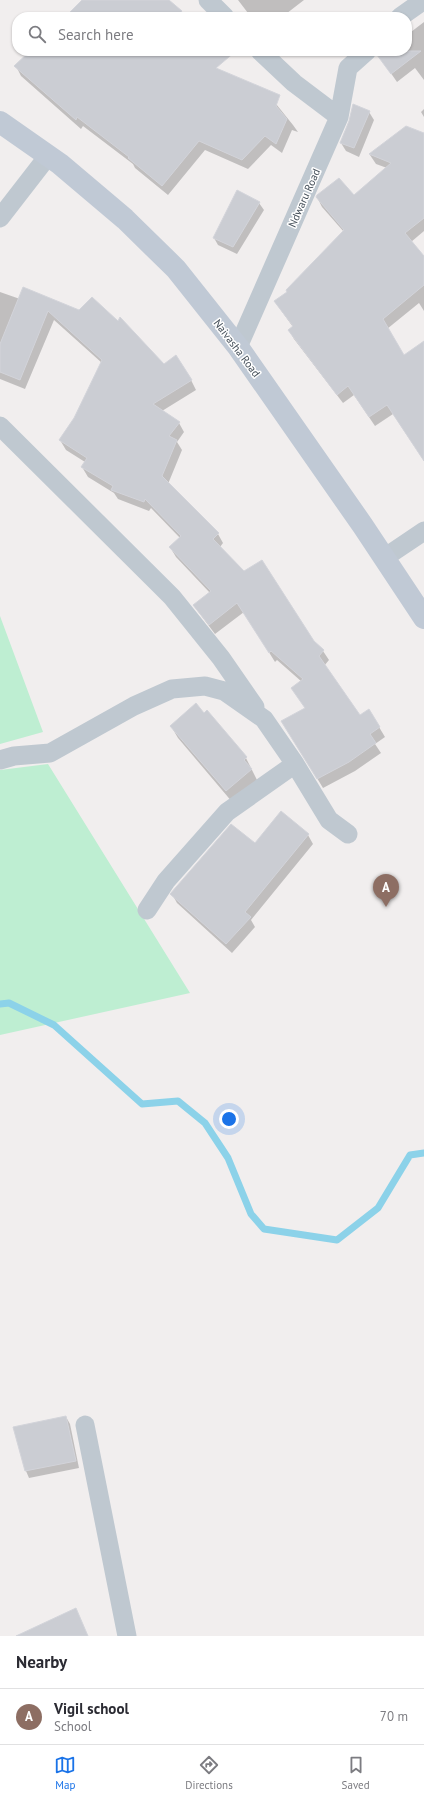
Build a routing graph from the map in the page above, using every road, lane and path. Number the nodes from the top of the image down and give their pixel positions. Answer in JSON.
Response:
{"nodes":[{"id":1,"x":208,"y":0,"type":"edge"},
{"id":2,"x":424,"y":0,"type":"edge"},
{"id":3,"x":220,"y":12,"type":"edge"},
{"id":4,"x":407,"y":12,"type":"edge"},
{"id":5,"x":265,"y":56,"type":"edge"},
{"id":6,"x":361,"y":56,"type":"edge"},
{"id":7,"x":340,"y":118,"type":"junction"},
{"id":8,"x":0,"y":122,"type":"edge"},
{"id":9,"x":48,"y":156,"type":"junction"},
{"id":10,"x":0,"y":218,"type":"edge"},
{"id":11,"x":238,"y":347,"type":"junction"},
{"id":12,"x":0,"y":426,"type":"edge"},
{"id":13,"x":424,"y":531,"type":"edge"},
{"id":14,"x":384,"y":558,"type":"junction"},
{"id":15,"x":424,"y":618,"type":"edge"},
{"id":16,"x":264,"y":719,"type":"junction"},
{"id":17,"x":0,"y":760,"type":"edge"},
{"id":18,"x":295,"y":764,"type":"junction"},
{"id":19,"x":348,"y":834,"type":"dead end"},
{"id":20,"x":147,"y":910,"type":"dead end"},
{"id":21,"x":85,"y":1425,"type":"dead end"},
{"id":22,"x":127,"y":1636,"type":"edge"}],
"edges":[{"from":1,"to":3,"type":"street"},
{"from":2,"to":4,"type":"street"},
{"from":5,"to":7,"type":"street"},
{"from":6,"to":7,"type":"street","name":"Ndwaru Road"},
{"from":7,"to":11,"type":"street","name":"Ndwaru Road"},
{"from":8,"to":9,"type":"main road","name":"Naivasha Road"},
{"from":9,"to":10,"type":"street"},
{"from":9,"to":11,"type":"main road","name":"Naivasha Road"},
{"from":11,"to":14,"type":"main road","name":"Naivasha Road"},
{"from":12,"to":16,"type":"street"},
{"from":13,"to":14,"type":"street"},
{"from":14,"to":15,"type":"main road","name":"Naivasha Road"},
{"from":16,"to":17,"type":"street"},
{"from":16,"to":18,"type":"street"},
{"from":18,"to":19,"type":"street"},
{"from":18,"to":20,"type":"street"},
{"from":21,"to":22,"type":"street"}]}
